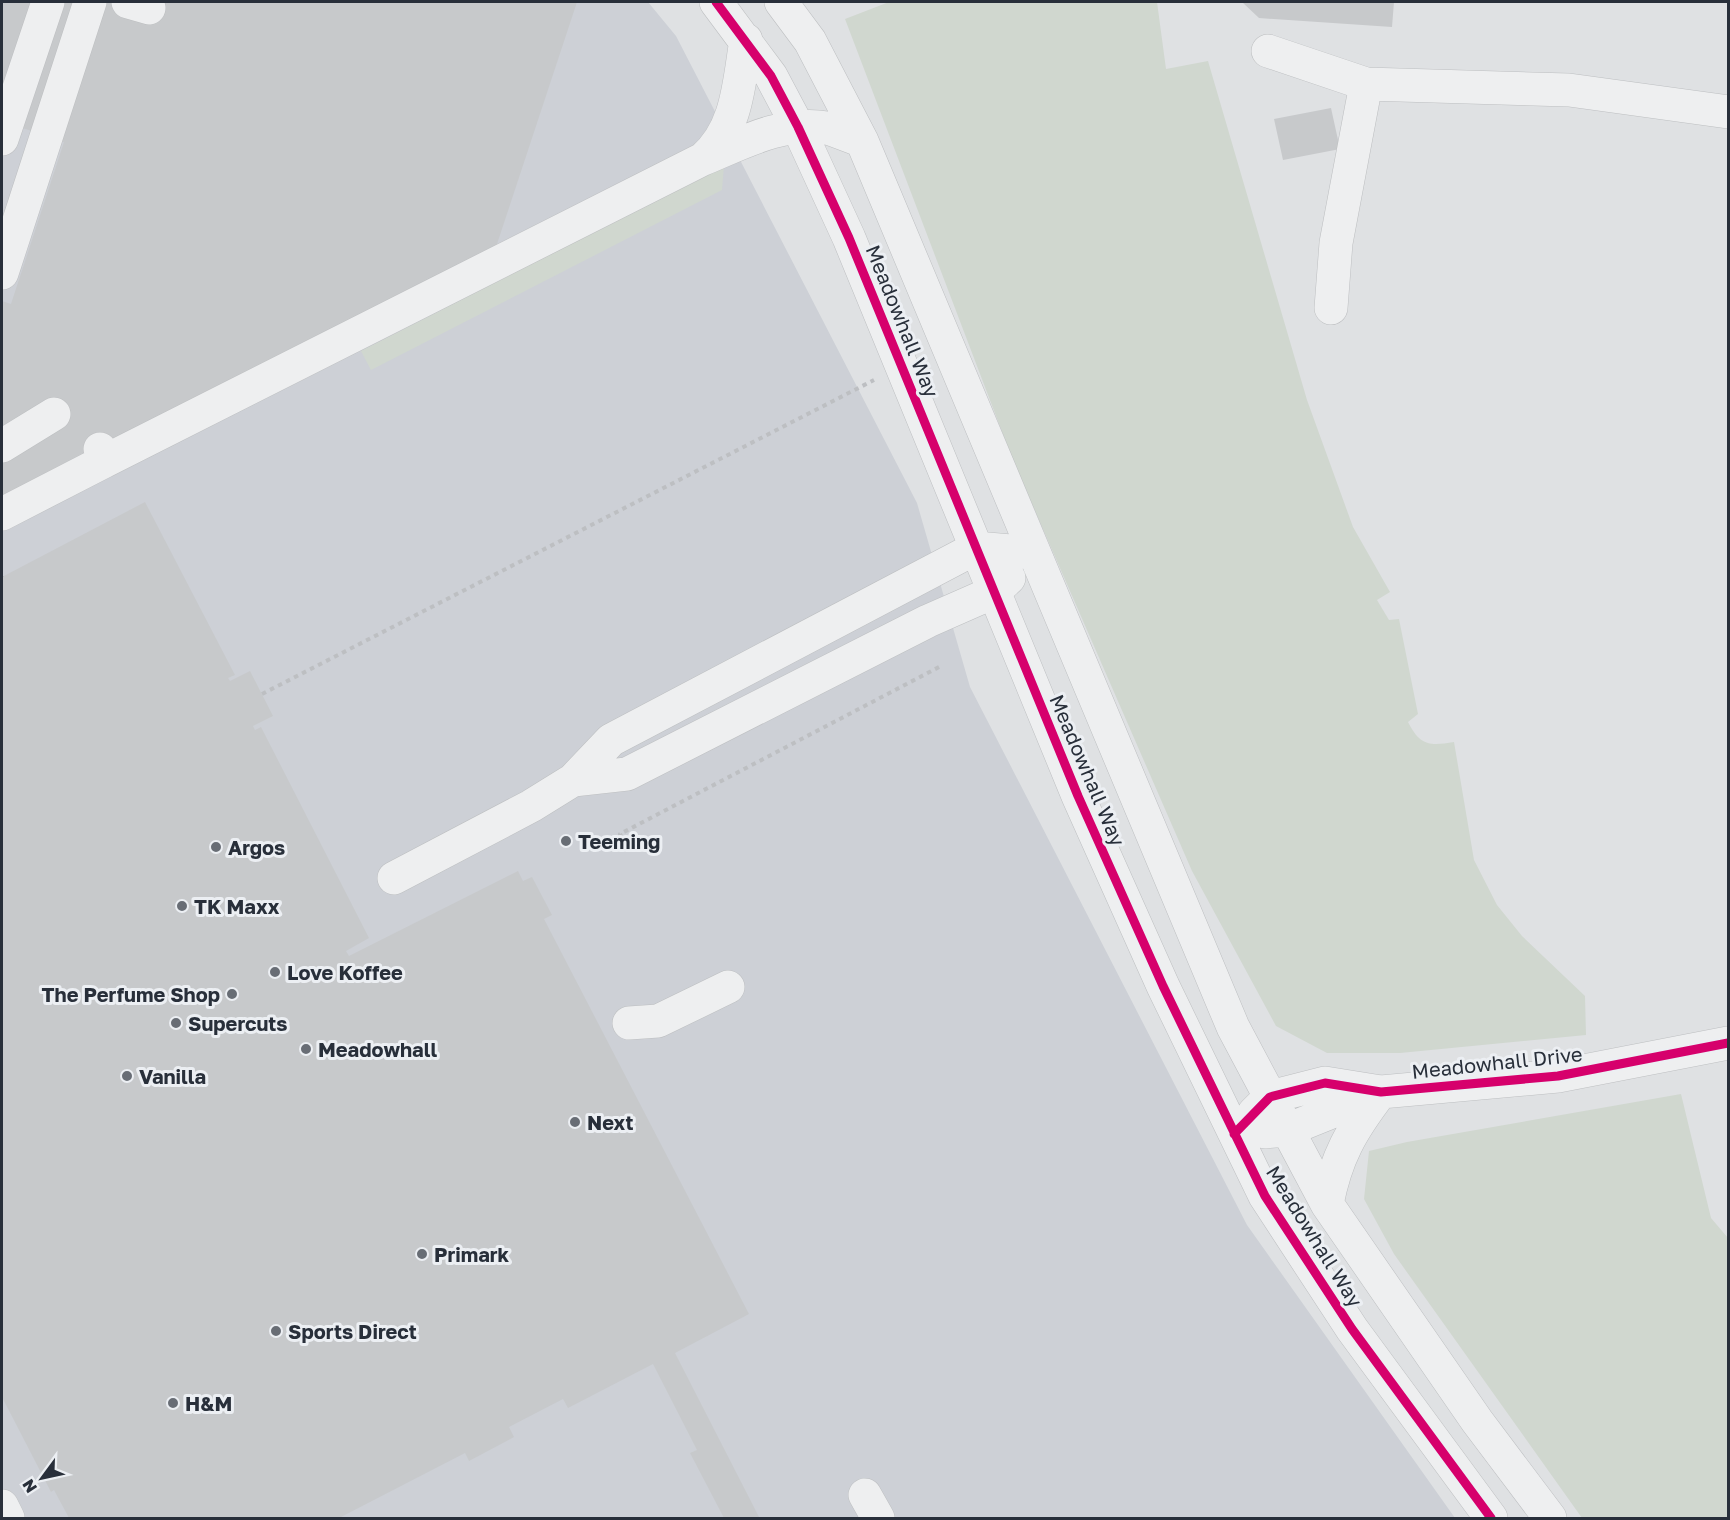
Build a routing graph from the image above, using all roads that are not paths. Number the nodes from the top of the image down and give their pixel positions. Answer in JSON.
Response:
{"nodes":[{"id":1,"x":48,"y":2,"type":"edge"},
{"id":2,"x":90,"y":2,"type":"edge"},
{"id":3,"x":716,"y":2,"type":"edge"},
{"id":4,"x":781,"y":2,"type":"edge"},
{"id":5,"x":747,"y":40,"type":"junction"},
{"id":6,"x":1268,"y":51,"type":"dead end"},
{"id":7,"x":1366,"y":84,"type":"junction"},
{"id":8,"x":1728,"y":112,"type":"edge"},
{"id":9,"x":798,"y":127,"type":"junction"},
{"id":10,"x":2,"y":139,"type":"edge"},
{"id":11,"x":862,"y":141,"type":"junction"},
{"id":12,"x":701,"y":160,"type":"junction"},
{"id":13,"x":2,"y":273,"type":"edge"},
{"id":14,"x":1331,"y":308,"type":"dead end"},
{"id":15,"x":54,"y":414,"type":"dead end"},
{"id":16,"x":2,"y":446,"type":"edge"},
{"id":17,"x":2,"y":514,"type":"edge"},
{"id":18,"x":976,"y":548,"type":"junction"},
{"id":19,"x":1034,"y":553,"type":"junction"},
{"id":20,"x":994,"y":592,"type":"junction"},
{"id":21,"x":573,"y":780,"type":"junction"},
{"id":22,"x":394,"y":878,"type":"dead end"},
{"id":23,"x":728,"y":987,"type":"dead end"},
{"id":24,"x":629,"y":1023,"type":"dead end"},
{"id":25,"x":1728,"y":1043,"type":"edge"},
{"id":26,"x":1382,"y":1092,"type":"junction"},
{"id":27,"x":1270,"y":1097,"type":"junction"},
{"id":28,"x":1287,"y":1130,"type":"junction"},
{"id":29,"x":1234,"y":1134,"type":"junction"},
{"id":30,"x":1327,"y":1204,"type":"junction"},
{"id":31,"x":2,"y":1506,"type":"edge"},
{"id":32,"x":8,"y":1518,"type":"edge"},
{"id":33,"x":1491,"y":1518,"type":"edge"},
{"id":34,"x":1550,"y":1518,"type":"edge"}],
"edges":[{"from":1,"to":10,"type":"street"},
{"from":2,"to":13,"type":"street"},
{"from":3,"to":5,"type":"street","name":"Meadowhall Way"},
{"from":4,"to":11,"type":"street","name":"Meadowhall Way"},
{"from":5,"to":9,"type":"street","name":"Meadowhall Way"},
{"from":5,"to":12,"type":"street"},
{"from":6,"to":7,"type":"street"},
{"from":7,"to":8,"type":"street"},
{"from":7,"to":14,"type":"street"},
{"from":9,"to":11,"type":"street"},
{"from":9,"to":12,"type":"street"},
{"from":9,"to":18,"type":"street","name":"Meadowhall Way"},
{"from":11,"to":19,"type":"street","name":"Meadowhall Way"},
{"from":12,"to":17,"type":"street"},
{"from":15,"to":16,"type":"street"},
{"from":18,"to":19,"type":"street"},
{"from":18,"to":20,"type":"street","name":"Meadowhall Way"},
{"from":18,"to":21,"type":"street"},
{"from":19,"to":20,"type":"street"},
{"from":19,"to":27,"type":"street","name":"Meadowhall Way"},
{"from":20,"to":21,"type":"street"},
{"from":20,"to":29,"type":"street","name":"Meadowhall Way"},
{"from":21,"to":22,"type":"street"},
{"from":23,"to":24,"type":"street"},
{"from":25,"to":26,"type":"street","name":"Meadowhall Drive"},
{"from":26,"to":27,"type":"street","name":"Meadowhall Drive"},
{"from":26,"to":28,"type":"street","name":"Meadowhall Drive"},
{"from":26,"to":30,"type":"street"},
{"from":27,"to":28,"type":"street","name":"Meadowhall Way"},
{"from":27,"to":29,"type":"street"},
{"from":28,"to":29,"type":"street","name":"Meadowhall Drive"},
{"from":28,"to":30,"type":"street","name":"Meadowhall Way"},
{"from":29,"to":33,"type":"street","name":"Meadowhall Way"},
{"from":30,"to":34,"type":"street","name":"Meadowhall Way"},
{"from":31,"to":32,"type":"street"}]}
